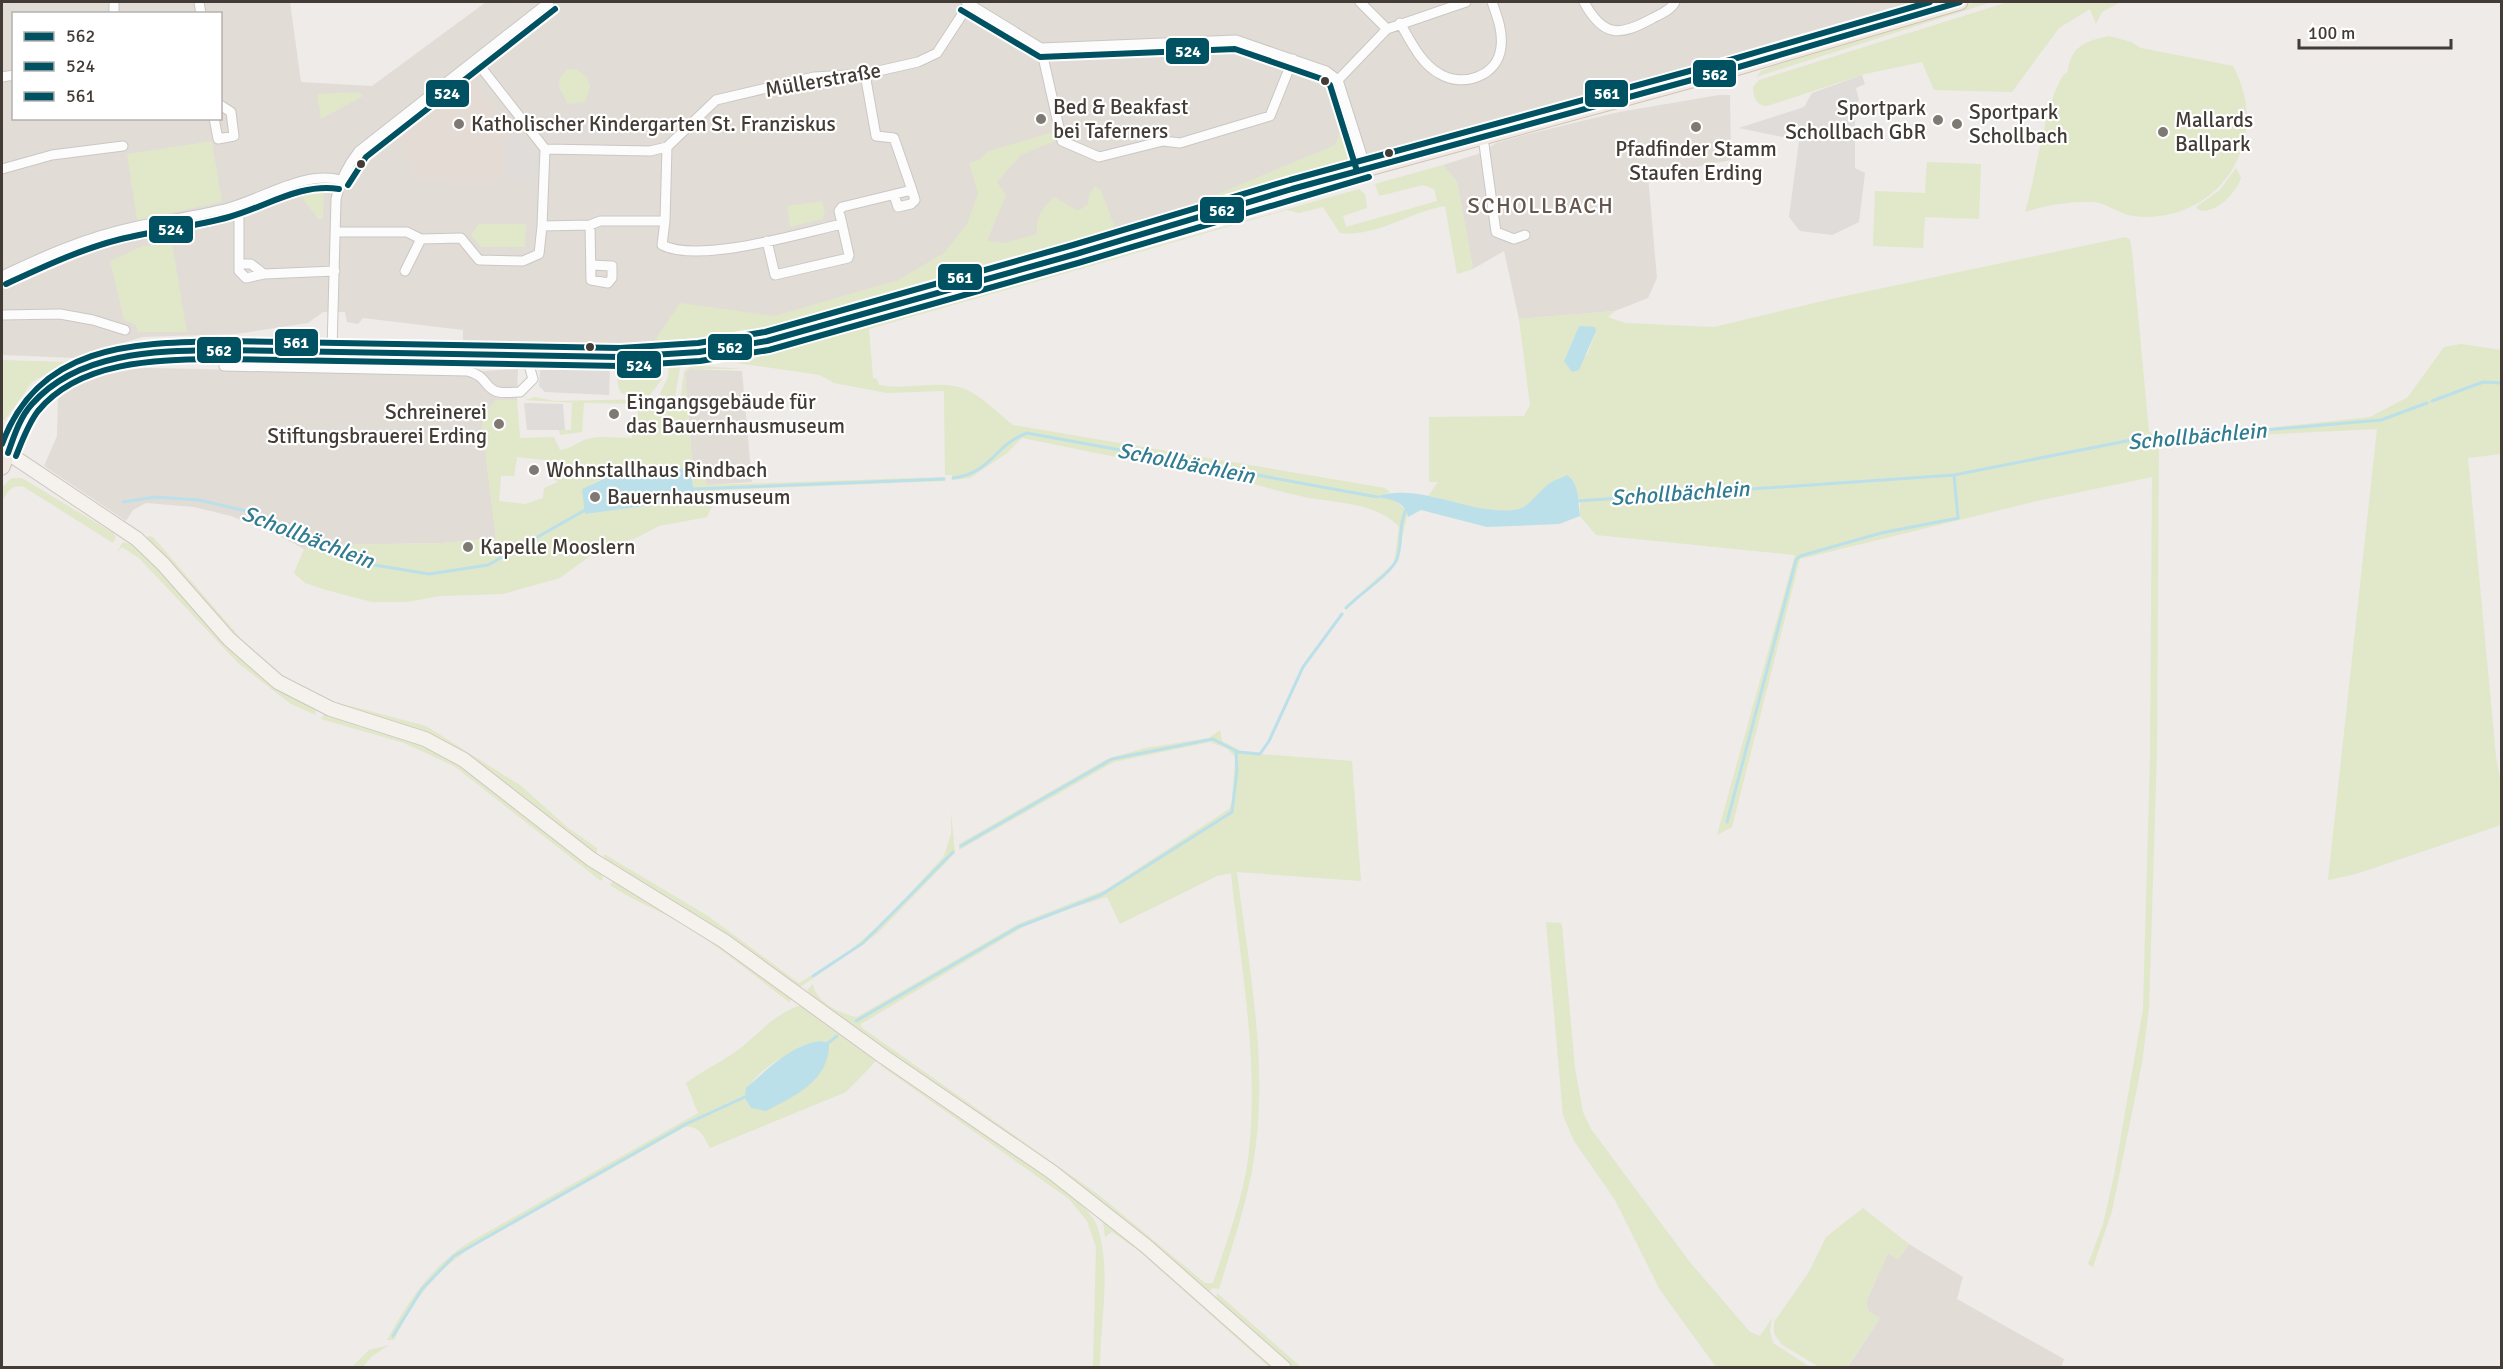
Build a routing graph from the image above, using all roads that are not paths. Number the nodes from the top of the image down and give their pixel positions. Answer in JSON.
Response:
{"nodes":[{"id":1,"x":549,"y":2,"type":"edge"},
{"id":2,"x":1360,"y":2,"type":"edge"},
{"id":3,"x":1466,"y":2,"type":"edge"},
{"id":4,"x":1492,"y":2,"type":"edge"},
{"id":5,"x":1584,"y":2,"type":"edge"},
{"id":6,"x":1675,"y":2,"type":"edge"},
{"id":7,"x":1960,"y":2,"type":"edge"},
{"id":8,"x":968,"y":3,"type":"edge"},
{"id":9,"x":1400,"y":23,"type":"junction"},
{"id":10,"x":1387,"y":29,"type":"junction"},
{"id":11,"x":1041,"y":48,"type":"junction"},
{"id":12,"x":1293,"y":59,"type":"junction"},
{"id":13,"x":476,"y":61,"type":"junction"},
{"id":14,"x":865,"y":74,"type":"junction"},
{"id":15,"x":1338,"y":80,"type":"junction"},
{"id":16,"x":222,"y":106,"type":"edge"},
{"id":17,"x":214,"y":120,"type":"edge"},
{"id":18,"x":1483,"y":136,"type":"junction"},
{"id":19,"x":123,"y":146,"type":"dead end"},
{"id":20,"x":667,"y":147,"type":"junction"},
{"id":21,"x":545,"y":149,"type":"junction"},
{"id":22,"x":1366,"y":168,"type":"junction"},
{"id":23,"x":2,"y":169,"type":"edge"},
{"id":24,"x":340,"y":180,"type":"junction"},
{"id":25,"x":237,"y":206,"type":"junction"},
{"id":26,"x":665,"y":221,"type":"junction"},
{"id":27,"x":842,"y":224,"type":"junction"},
{"id":28,"x":591,"y":225,"type":"junction"},
{"id":29,"x":542,"y":226,"type":"junction"},
{"id":30,"x":335,"y":232,"type":"junction"},
{"id":31,"x":1525,"y":235,"type":"dead end"},
{"id":32,"x":421,"y":239,"type":"junction"},
{"id":33,"x":767,"y":241,"type":"junction"},
{"id":34,"x":239,"y":264,"type":"junction"},
{"id":35,"x":591,"y":265,"type":"dead end"},
{"id":36,"x":335,"y":271,"type":"junction"},
{"id":37,"x":405,"y":271,"type":"dead end"},
{"id":38,"x":264,"y":274,"type":"junction"},
{"id":39,"x":2,"y":276,"type":"edge"},
{"id":40,"x":2,"y":315,"type":"edge"},
{"id":41,"x":124,"y":330,"type":"dead end"},
{"id":42,"x":222,"y":350,"type":"junction"},
{"id":43,"x":332,"y":350,"type":"junction"},
{"id":44,"x":526,"y":355,"type":"junction"},
{"id":45,"x":4,"y":456,"type":"edge"},
{"id":46,"x":1284,"y":1368,"type":"edge"}],
"edges":[{"from":1,"to":13,"type":"street"},
{"from":2,"to":10,"type":"street"},
{"from":3,"to":9,"type":"street"},
{"from":4,"to":9,"type":"street"},
{"from":5,"to":6,"type":"street"},
{"from":7,"to":18,"type":"main road"},
{"from":8,"to":11,"type":"street"},
{"from":8,"to":14,"type":"street","name":"Müllerstraße"},
{"from":9,"to":10,"type":"street"},
{"from":10,"to":15,"type":"street"},
{"from":11,"to":12,"type":"street"},
{"from":11,"to":12,"type":"street"},
{"from":12,"to":15,"type":"street"},
{"from":13,"to":21,"type":"street"},
{"from":13,"to":24,"type":"street"},
{"from":14,"to":20,"type":"street","name":"Müllerstraße"},
{"from":14,"to":27,"type":"street"},
{"from":15,"to":22,"type":"street"},
{"from":16,"to":17,"type":"street"},
{"from":18,"to":22,"type":"main road"},
{"from":18,"to":31,"type":"street"},
{"from":19,"to":23,"type":"street"},
{"from":20,"to":21,"type":"street"},
{"from":20,"to":26,"type":"street"},
{"from":21,"to":29,"type":"street"},
{"from":22,"to":44,"type":"main road"},
{"from":24,"to":25,"type":"street"},
{"from":24,"to":30,"type":"street"},
{"from":25,"to":34,"type":"street"},
{"from":25,"to":39,"type":"street"},
{"from":26,"to":28,"type":"street"},
{"from":26,"to":33,"type":"street"},
{"from":27,"to":33,"type":"street"},
{"from":27,"to":33,"type":"street"},
{"from":28,"to":29,"type":"street"},
{"from":28,"to":35,"type":"street"},
{"from":29,"to":32,"type":"street"},
{"from":30,"to":32,"type":"street"},
{"from":30,"to":36,"type":"street"},
{"from":32,"to":37,"type":"street"},
{"from":34,"to":38,"type":"street"},
{"from":34,"to":38,"type":"street"},
{"from":36,"to":38,"type":"street"},
{"from":36,"to":43,"type":"street"},
{"from":40,"to":41,"type":"street"},
{"from":42,"to":43,"type":"main road"},
{"from":42,"to":44,"type":"street"},
{"from":42,"to":45,"type":"main road"},
{"from":43,"to":44,"type":"main road"},
{"from":45,"to":46,"type":"main road"}]}
